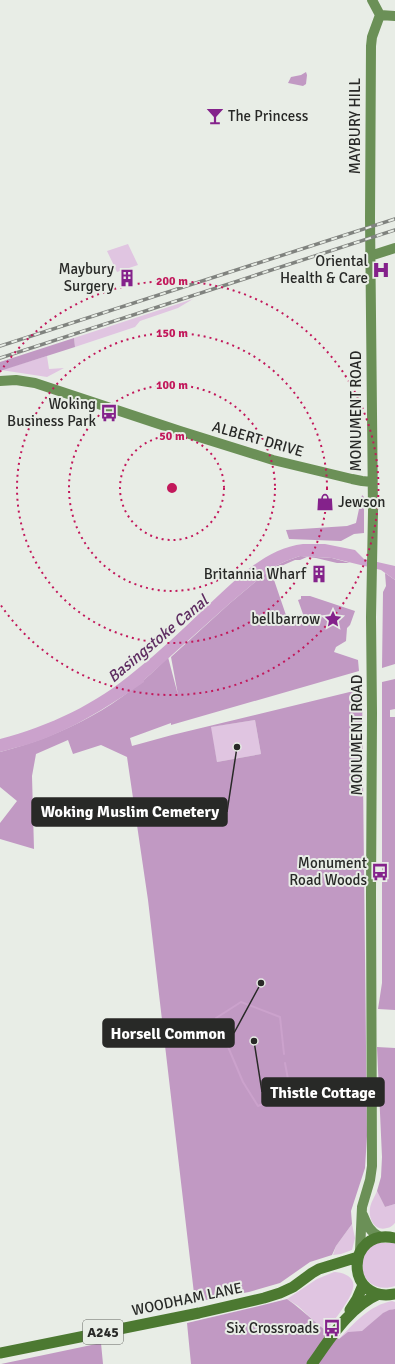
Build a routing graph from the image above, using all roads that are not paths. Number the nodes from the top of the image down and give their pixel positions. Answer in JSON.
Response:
{"nodes":[{"id":1,"x":372,"y":0,"type":"edge"},
{"id":2,"x":380,"y":15,"type":"junction"},
{"id":3,"x":395,"y":16,"type":"edge"},
{"id":4,"x":395,"y":248,"type":"edge"},
{"id":5,"x":370,"y":256,"type":"junction"},
{"id":6,"x":0,"y":381,"type":"edge"},
{"id":7,"x":372,"y":482,"type":"junction"},
{"id":8,"x":361,"y":1211,"type":"junction"},
{"id":9,"x":389,"y":1235,"type":"edge"},
{"id":10,"x":359,"y":1254,"type":"junction"},
{"id":11,"x":327,"y":1266,"type":"junction"},
{"id":12,"x":357,"y":1273,"type":"junction"},
{"id":13,"x":363,"y":1285,"type":"junction"},
{"id":14,"x":379,"y":1294,"type":"junction"},
{"id":15,"x":395,"y":1294,"type":"edge"},
{"id":16,"x":343,"y":1323,"type":"junction"},
{"id":17,"x":0,"y":1354,"type":"edge"},
{"id":18,"x":312,"y":1364,"type":"edge"}],
"edges":[{"from":1,"to":2,"type":"street"},
{"from":2,"to":3,"type":"street"},
{"from":2,"to":5,"type":"street","name":"MAYBURY HILL"},
{"from":4,"to":5,"type":"street"},
{"from":5,"to":7,"type":"street","name":"MONUMENT ROAD"},
{"from":6,"to":7,"type":"street","name":"ALBERT DRIVE"},
{"from":7,"to":8,"type":"street","name":"MONUMENT ROAD"},
{"from":8,"to":9,"type":"street"},
{"from":8,"to":10,"type":"street","name":"MONUMENT ROAD"},
{"from":9,"to":10,"type":"main road","number":"A245"},
{"from":10,"to":11,"type":"main road","name":"WOODHAM LANE","number":"A245"},
{"from":10,"to":12,"type":"main road"},
{"from":11,"to":12,"type":"main road"},
{"from":11,"to":17,"type":"main road","name":"WOODHAM LANE","number":"A245"},
{"from":12,"to":13,"type":"main road"},
{"from":13,"to":14,"type":"main road"},
{"from":13,"to":16,"type":"main road"},
{"from":14,"to":15,"type":"main road"},
{"from":14,"to":16,"type":"main road"},
{"from":16,"to":18,"type":"main road"}]}
